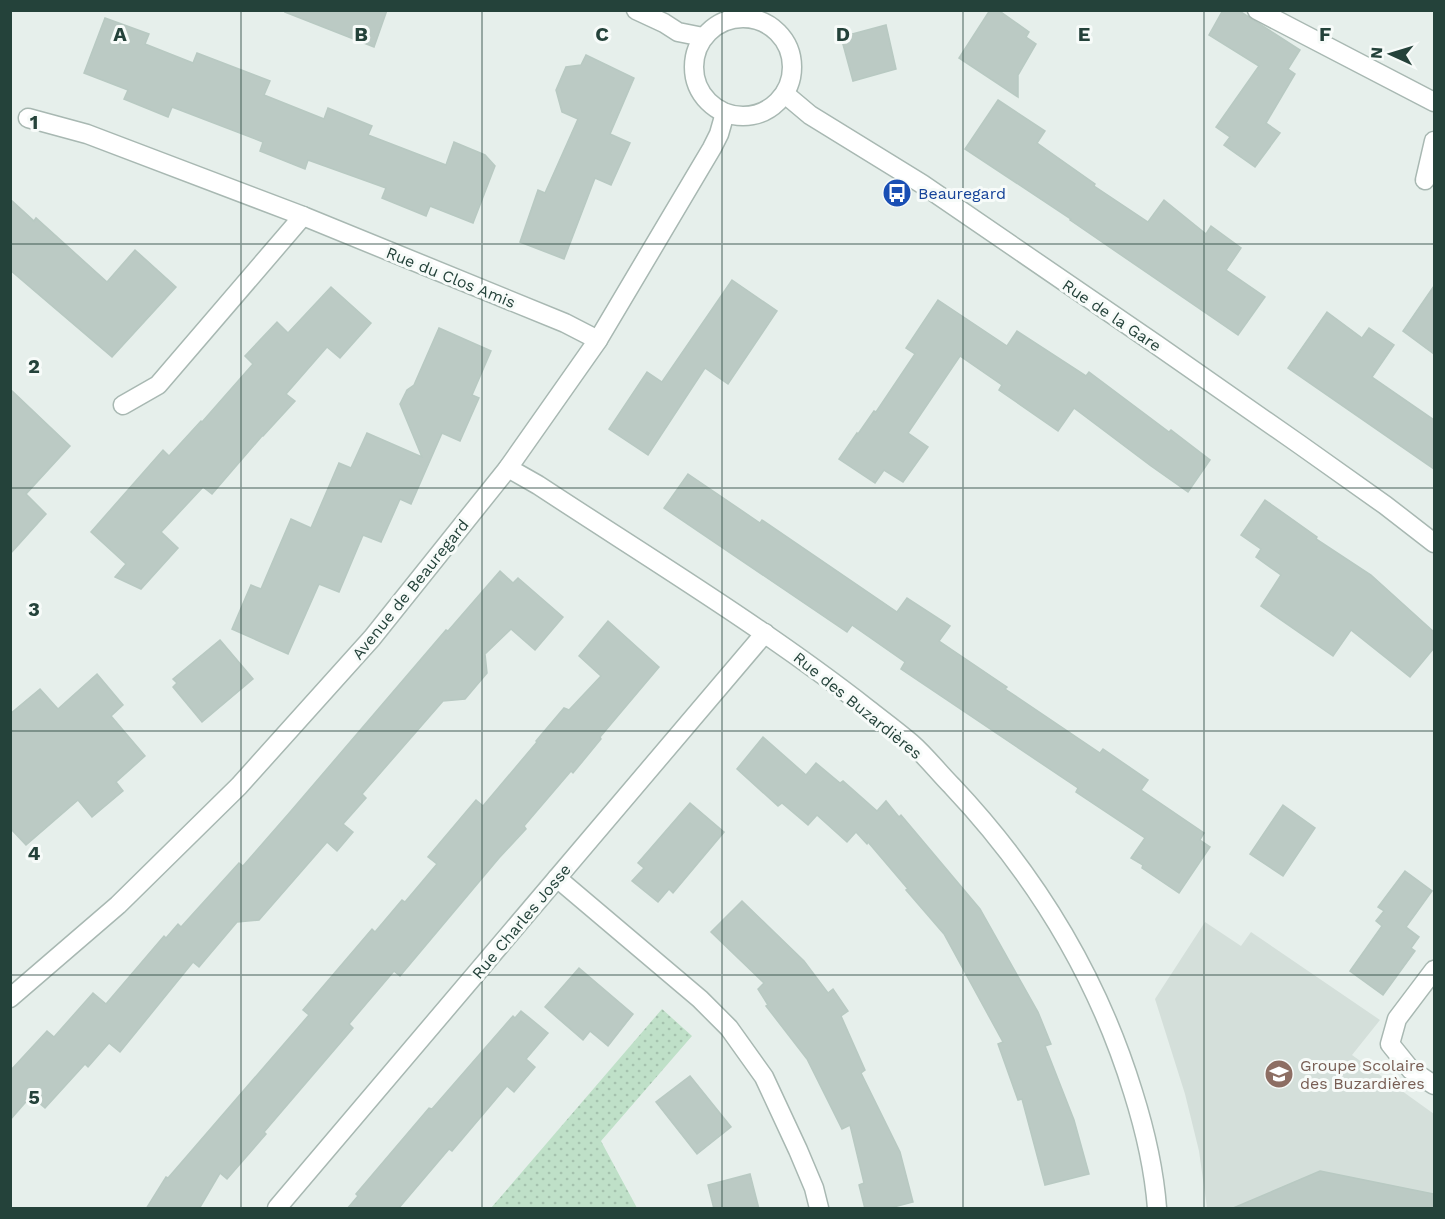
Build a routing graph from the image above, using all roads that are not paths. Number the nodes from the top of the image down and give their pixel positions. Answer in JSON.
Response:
{"nodes":[{"id":1,"x":636,"y":10,"type":"edge"},
{"id":2,"x":1257,"y":10,"type":"edge"},
{"id":3,"x":766,"y":16,"type":"edge"},
{"id":4,"x":704,"y":37,"type":"junction"},
{"id":5,"x":785,"y":94,"type":"junction"},
{"id":6,"x":1434,"y":102,"type":"edge"},
{"id":7,"x":725,"y":113,"type":"junction"},
{"id":8,"x":28,"y":118,"type":"dead end"},
{"id":9,"x":1434,"y":141,"type":"edge"},
{"id":10,"x":1425,"y":180,"type":"dead end"},
{"id":11,"x":303,"y":216,"type":"junction"},
{"id":12,"x":598,"y":339,"type":"junction"},
{"id":13,"x":123,"y":405,"type":"dead end"},
{"id":14,"x":508,"y":468,"type":"junction"},
{"id":15,"x":1434,"y":543,"type":"edge"},
{"id":16,"x":765,"y":633,"type":"junction"},
{"id":17,"x":557,"y":878,"type":"junction"},
{"id":18,"x":1434,"y":970,"type":"edge"},
{"id":19,"x":10,"y":998,"type":"edge"},
{"id":20,"x":1434,"y":1085,"type":"edge"},
{"id":21,"x":277,"y":1209,"type":"edge"},
{"id":22,"x":819,"y":1209,"type":"edge"},
{"id":23,"x":1157,"y":1209,"type":"edge"}],
"edges":[{"from":1,"to":4,"type":"street"},
{"from":2,"to":6,"type":"street"},
{"from":3,"to":4,"type":"street"},
{"from":3,"to":5,"type":"street"},
{"from":4,"to":7,"type":"street"},
{"from":5,"to":7,"type":"street"},
{"from":5,"to":15,"type":"street","name":"Rue de la Gare"},
{"from":7,"to":12,"type":"street","name":"Avenue de Beauregard"},
{"from":8,"to":11,"type":"street","name":"Rue du Clos Amis"},
{"from":9,"to":10,"type":"street"},
{"from":11,"to":12,"type":"street","name":"Rue du Clos Amis"},
{"from":11,"to":13,"type":"street"},
{"from":12,"to":14,"type":"street","name":"Avenue de Beauregard"},
{"from":14,"to":16,"type":"street","name":"Rue des Buzardières"},
{"from":14,"to":19,"type":"street","name":"Avenue de Beauregard"},
{"from":16,"to":17,"type":"street","name":"Rue Charles Josse"},
{"from":16,"to":23,"type":"street","name":"Rue des Buzardières"},
{"from":17,"to":21,"type":"street","name":"Rue Charles Josse"},
{"from":17,"to":22,"type":"street"},
{"from":18,"to":20,"type":"street"}]}
